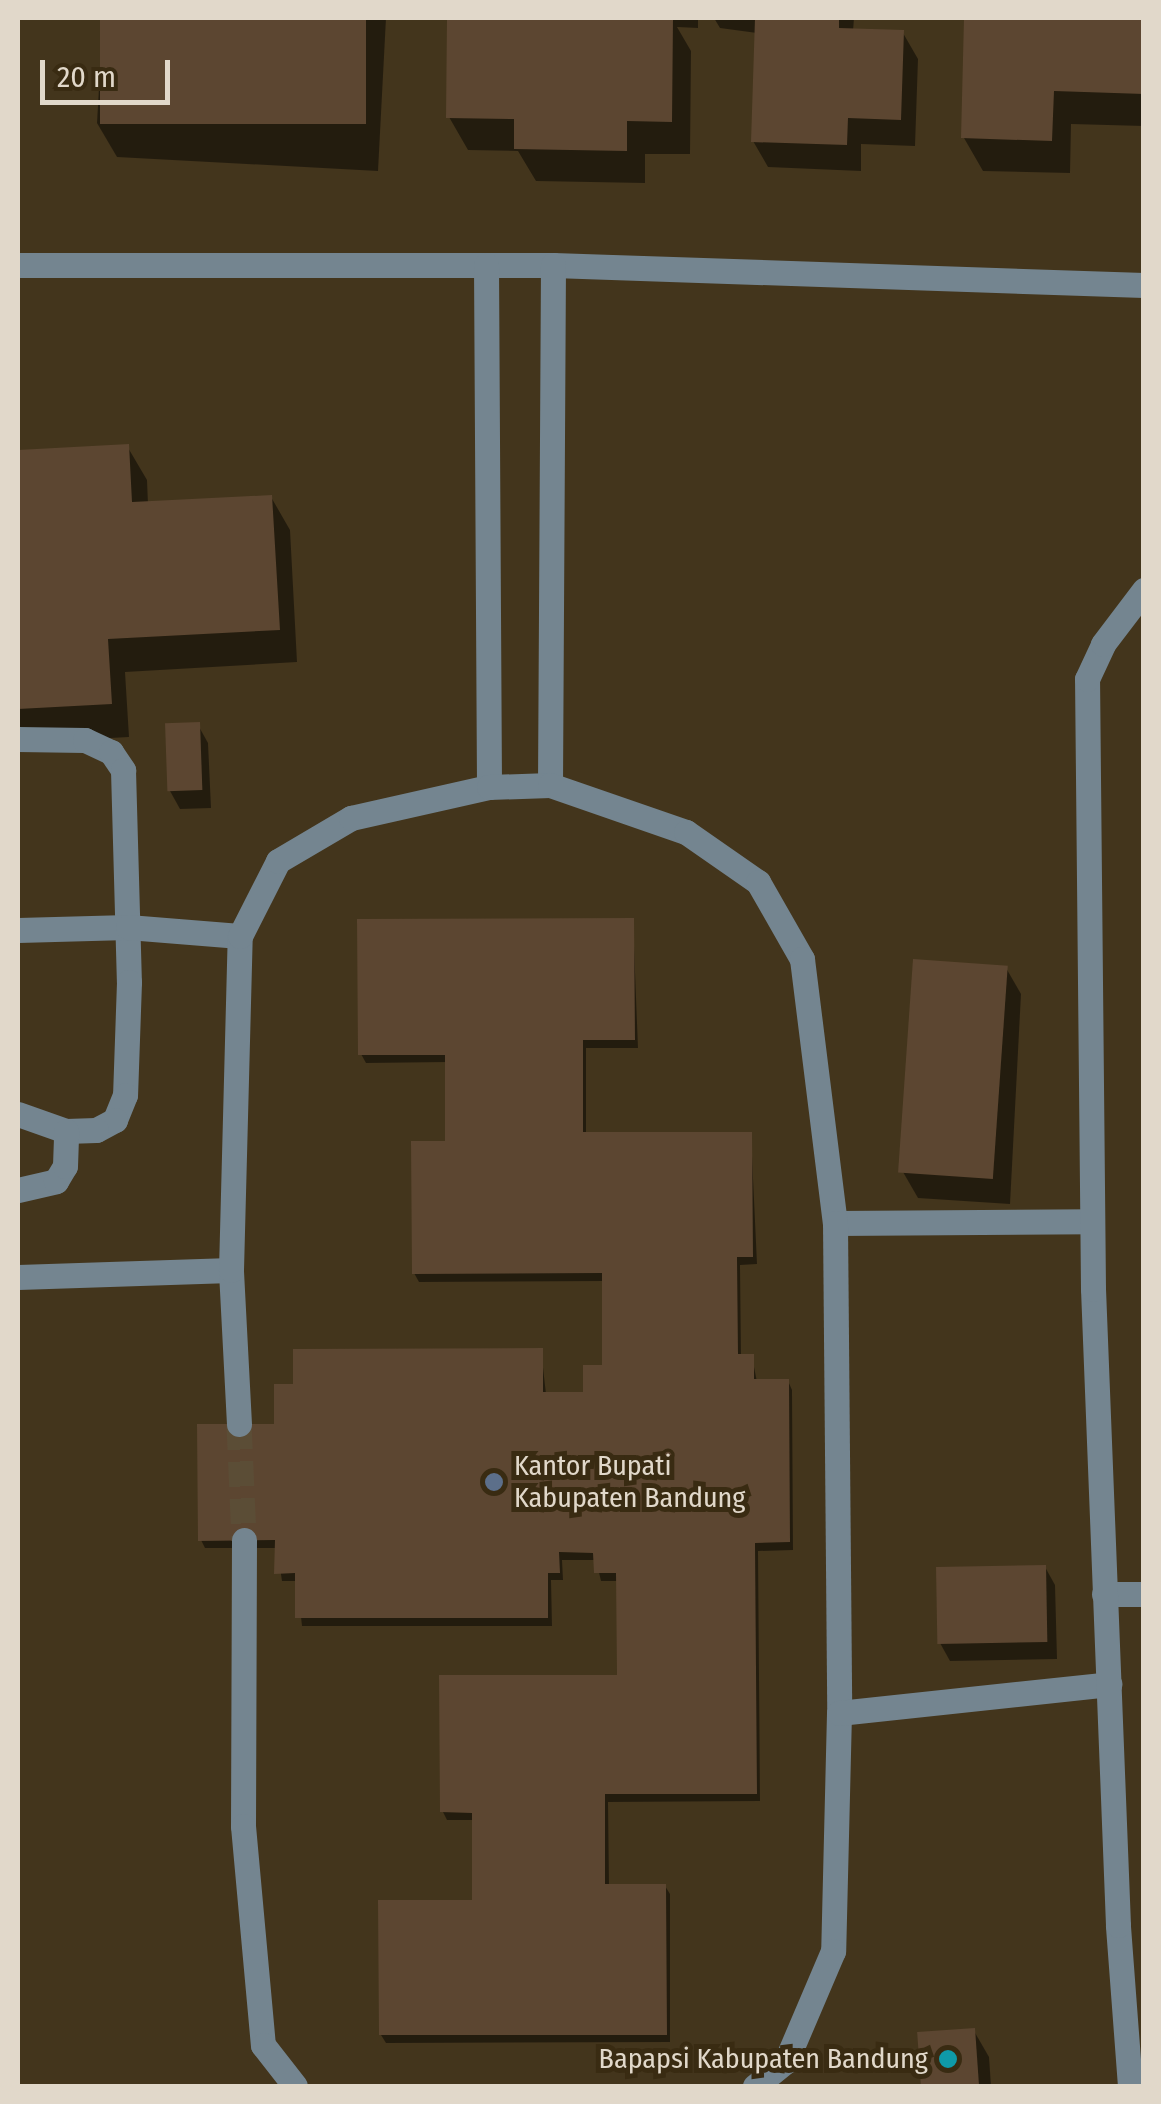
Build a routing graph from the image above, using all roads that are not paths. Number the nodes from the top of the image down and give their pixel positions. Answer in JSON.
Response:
{"nodes":[{"id":1,"x":18,"y":265,"type":"edge"},
{"id":2,"x":486,"y":265,"type":"junction"},
{"id":3,"x":553,"y":265,"type":"junction"},
{"id":4,"x":1144,"y":285,"type":"edge"},
{"id":5,"x":1144,"y":590,"type":"edge"},
{"id":6,"x":18,"y":740,"type":"edge"},
{"id":7,"x":550,"y":785,"type":"junction"},
{"id":8,"x":489,"y":787,"type":"junction"},
{"id":9,"x":128,"y":927,"type":"junction"},
{"id":10,"x":18,"y":930,"type":"edge"},
{"id":11,"x":240,"y":936,"type":"junction"},
{"id":12,"x":18,"y":1114,"type":"edge"},
{"id":13,"x":66,"y":1131,"type":"junction"},
{"id":14,"x":18,"y":1190,"type":"edge"},
{"id":15,"x":1092,"y":1221,"type":"junction"},
{"id":16,"x":835,"y":1223,"type":"junction"},
{"id":17,"x":231,"y":1270,"type":"junction"},
{"id":18,"x":18,"y":1277,"type":"edge"},
{"id":19,"x":239,"y":1424,"type":"tunnel mouth"},
{"id":20,"x":244,"y":1540,"type":"tunnel mouth"},
{"id":21,"x":1104,"y":1594,"type":"junction"},
{"id":22,"x":1144,"y":1594,"type":"edge"},
{"id":23,"x":1109,"y":1684,"type":"junction"},
{"id":24,"x":839,"y":1713,"type":"junction"},
{"id":25,"x":295,"y":2086,"type":"edge"},
{"id":26,"x":755,"y":2086,"type":"edge"},
{"id":27,"x":1130,"y":2086,"type":"edge"}],
"edges":[{"from":1,"to":2,"type":"street"},
{"from":2,"to":3,"type":"street"},
{"from":2,"to":8,"type":"street"},
{"from":3,"to":4,"type":"street"},
{"from":3,"to":7,"type":"street"},
{"from":5,"to":15,"type":"street"},
{"from":6,"to":9,"type":"street"},
{"from":7,"to":8,"type":"street"},
{"from":7,"to":16,"type":"street"},
{"from":8,"to":11,"type":"street"},
{"from":9,"to":10,"type":"street"},
{"from":9,"to":11,"type":"street"},
{"from":9,"to":13,"type":"street"},
{"from":11,"to":17,"type":"street"},
{"from":12,"to":13,"type":"street"},
{"from":13,"to":14,"type":"street"},
{"from":15,"to":16,"type":"street"},
{"from":15,"to":21,"type":"street"},
{"from":16,"to":24,"type":"street"},
{"from":17,"to":18,"type":"street"},
{"from":17,"to":19,"type":"street"},
{"from":20,"to":25,"type":"street"},
{"from":21,"to":22,"type":"street"},
{"from":21,"to":23,"type":"street"},
{"from":23,"to":24,"type":"street"},
{"from":23,"to":27,"type":"street"},
{"from":24,"to":26,"type":"street"}]}
